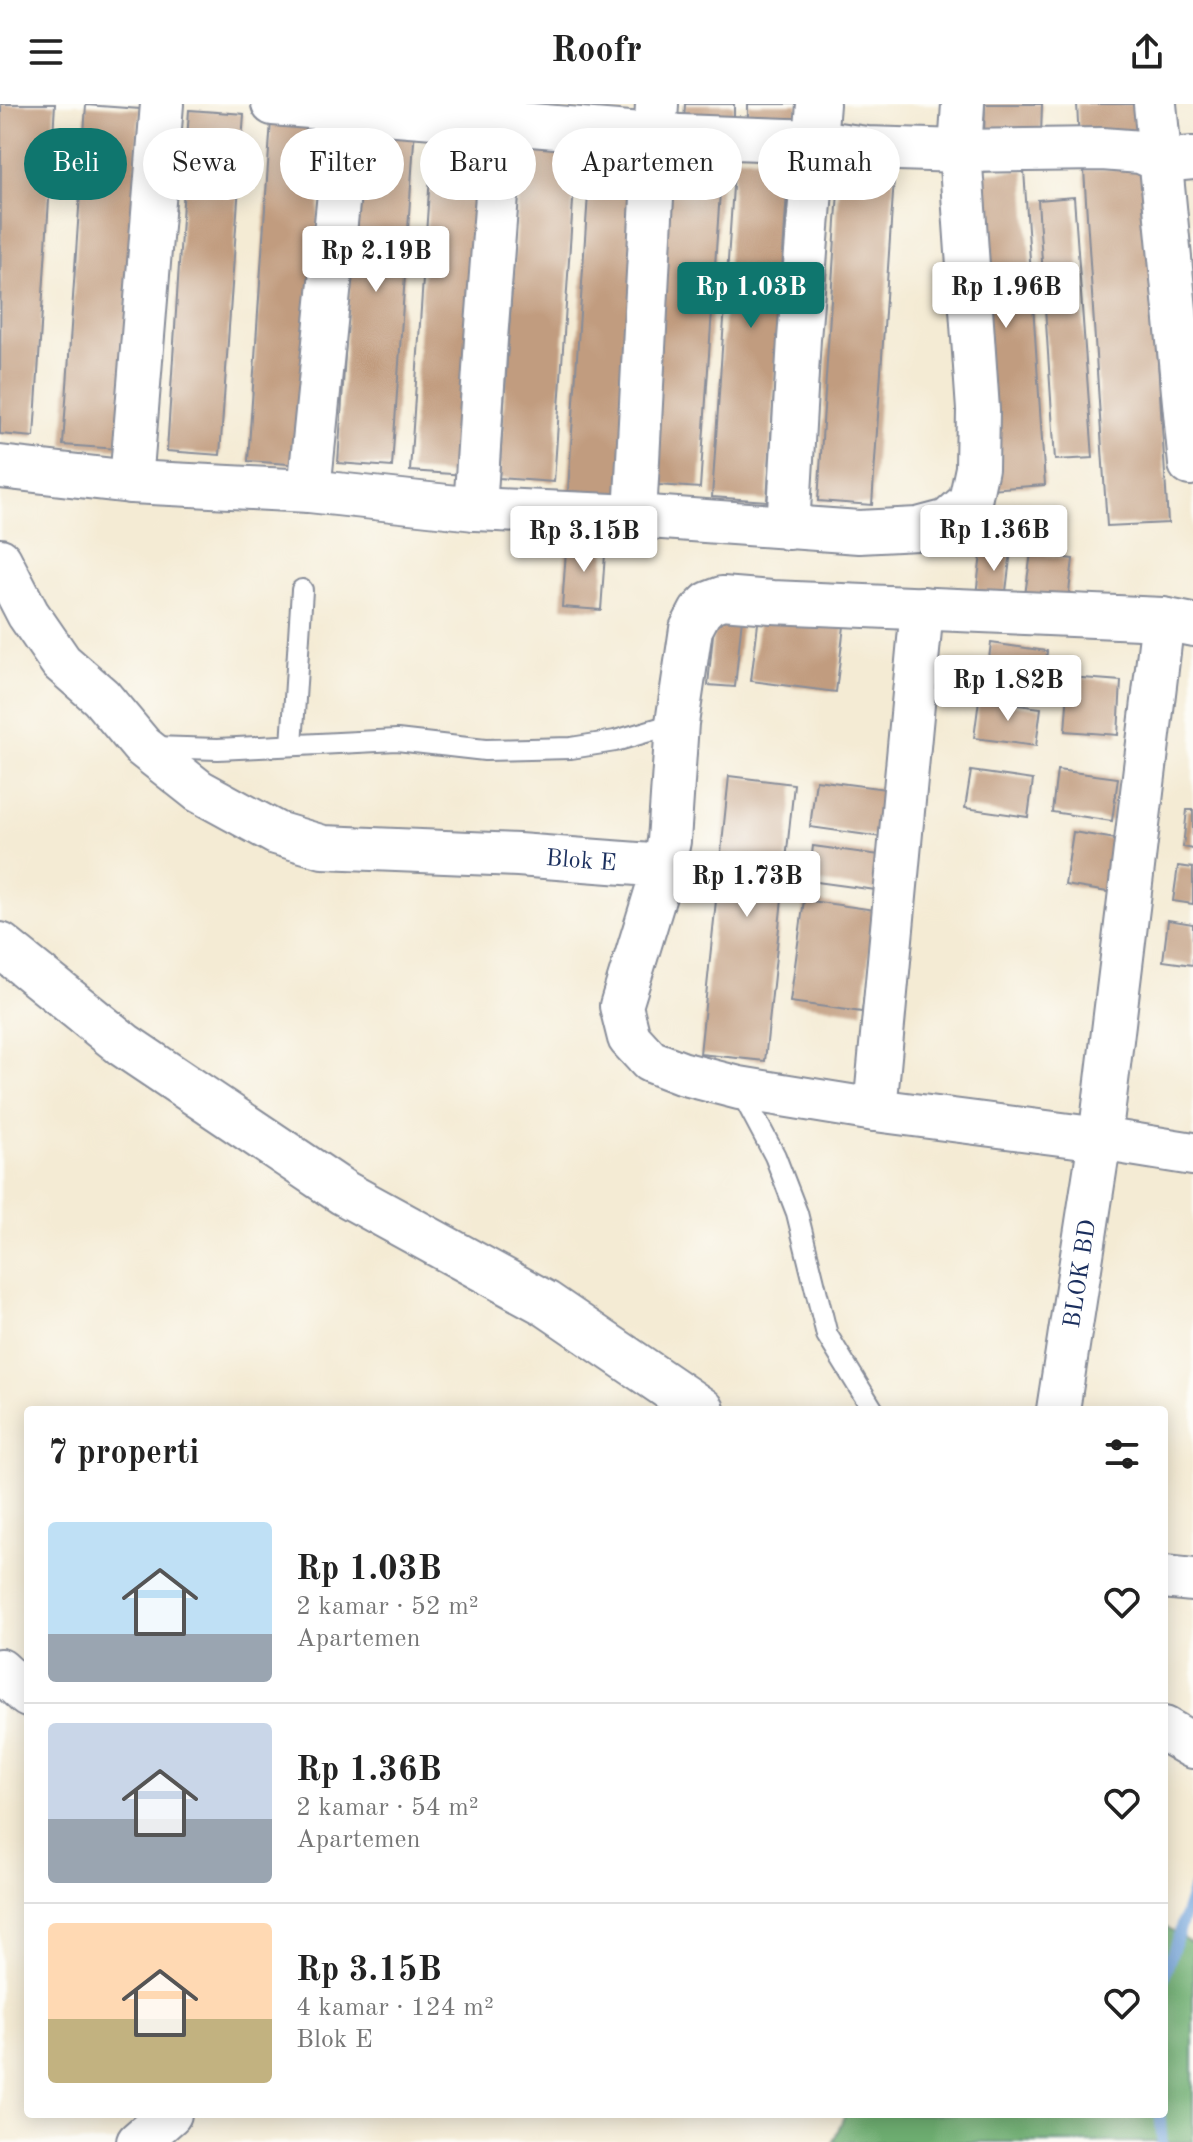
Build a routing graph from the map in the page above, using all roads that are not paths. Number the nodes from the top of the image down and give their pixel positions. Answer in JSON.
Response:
{"nodes":[{"id":1,"x":162,"y":104,"type":"edge"},
{"id":2,"x":273,"y":104,"type":"edge"},
{"id":3,"x":963,"y":104,"type":"edge"},
{"id":4,"x":1155,"y":104,"type":"edge"},
{"id":5,"x":347,"y":107,"type":"edge"},
{"id":6,"x":504,"y":113,"type":"edge"},
{"id":7,"x":655,"y":119,"type":"edge"},
{"id":8,"x":817,"y":122,"type":"edge"},
{"id":9,"x":960,"y":151,"type":"junction"},
{"id":10,"x":1177,"y":159,"type":"edge"},
{"id":11,"x":1190,"y":464,"type":"dead end"},
{"id":12,"x":0,"y":467,"type":"edge"},
{"id":13,"x":131,"y":482,"type":"junction"},
{"id":14,"x":309,"y":491,"type":"junction"},
{"id":15,"x":475,"y":509,"type":"junction"},
{"id":16,"x":635,"y":516,"type":"junction"},
{"id":17,"x":788,"y":528,"type":"junction"},
{"id":18,"x":0,"y":560,"type":"edge"},
{"id":19,"x":302,"y":590,"type":"dead end"},
{"id":20,"x":922,"y":608,"type":"junction"},
{"id":21,"x":1178,"y":622,"type":"edge"},
{"id":22,"x":677,"y":723,"type":"junction"},
{"id":23,"x":292,"y":745,"type":"junction"},
{"id":24,"x":142,"y":746,"type":"junction"},
{"id":25,"x":664,"y":866,"type":"junction"},
{"id":26,"x":0,"y":945,"type":"edge"},
{"id":27,"x":739,"y":1088,"type":"junction"},
{"id":28,"x":875,"y":1110,"type":"junction"},
{"id":29,"x":1100,"y":1139,"type":"junction"},
{"id":30,"x":1193,"y":1154,"type":"edge"},
{"id":31,"x":696,"y":1406,"type":"edge"},
{"id":32,"x":871,"y":1406,"type":"edge"},
{"id":33,"x":1059,"y":1406,"type":"edge"},
{"id":34,"x":1168,"y":1577,"type":"edge"},
{"id":35,"x":1193,"y":1580,"type":"edge"},
{"id":36,"x":0,"y":1670,"type":"edge"},
{"id":37,"x":24,"y":1692,"type":"edge"},
{"id":38,"x":1168,"y":1731,"type":"edge"},
{"id":39,"x":1193,"y":1746,"type":"edge"},
{"id":40,"x":165,"y":2118,"type":"edge"},
{"id":41,"x":138,"y":2142,"type":"edge"}],
"edges":[{"from":1,"to":13,"type":"street"},
{"from":2,"to":5,"type":"street"},
{"from":3,"to":9,"type":"street"},
{"from":4,"to":10,"type":"street"},
{"from":5,"to":6,"type":"street"},
{"from":5,"to":14,"type":"street"},
{"from":6,"to":7,"type":"street"},
{"from":6,"to":15,"type":"street"},
{"from":7,"to":8,"type":"street"},
{"from":7,"to":16,"type":"street"},
{"from":8,"to":9,"type":"street"},
{"from":8,"to":17,"type":"street"},
{"from":9,"to":10,"type":"street"},
{"from":9,"to":17,"type":"street"},
{"from":10,"to":11,"type":"street"},
{"from":12,"to":13,"type":"street"},
{"from":13,"to":14,"type":"street"},
{"from":14,"to":15,"type":"street"},
{"from":15,"to":16,"type":"street"},
{"from":16,"to":17,"type":"street"},
{"from":18,"to":24,"type":"street","name":"Blok E"},
{"from":19,"to":23,"type":"lane"},
{"from":20,"to":21,"type":"street"},
{"from":20,"to":22,"type":"street"},
{"from":20,"to":28,"type":"street"},
{"from":21,"to":29,"type":"street","name":"BLOK BD"},
{"from":22,"to":23,"type":"lane"},
{"from":22,"to":25,"type":"street"},
{"from":23,"to":24,"type":"lane"},
{"from":24,"to":25,"type":"street","name":"Blok E"},
{"from":25,"to":27,"type":"street"},
{"from":26,"to":31,"type":"street"},
{"from":27,"to":28,"type":"street"},
{"from":27,"to":32,"type":"lane"},
{"from":28,"to":29,"type":"street"},
{"from":29,"to":30,"type":"street"},
{"from":29,"to":33,"type":"street","name":"BLOK BD"},
{"from":34,"to":35,"type":"street"},
{"from":36,"to":37,"type":"street"},
{"from":38,"to":39,"type":"street"},
{"from":40,"to":41,"type":"street"}]}
